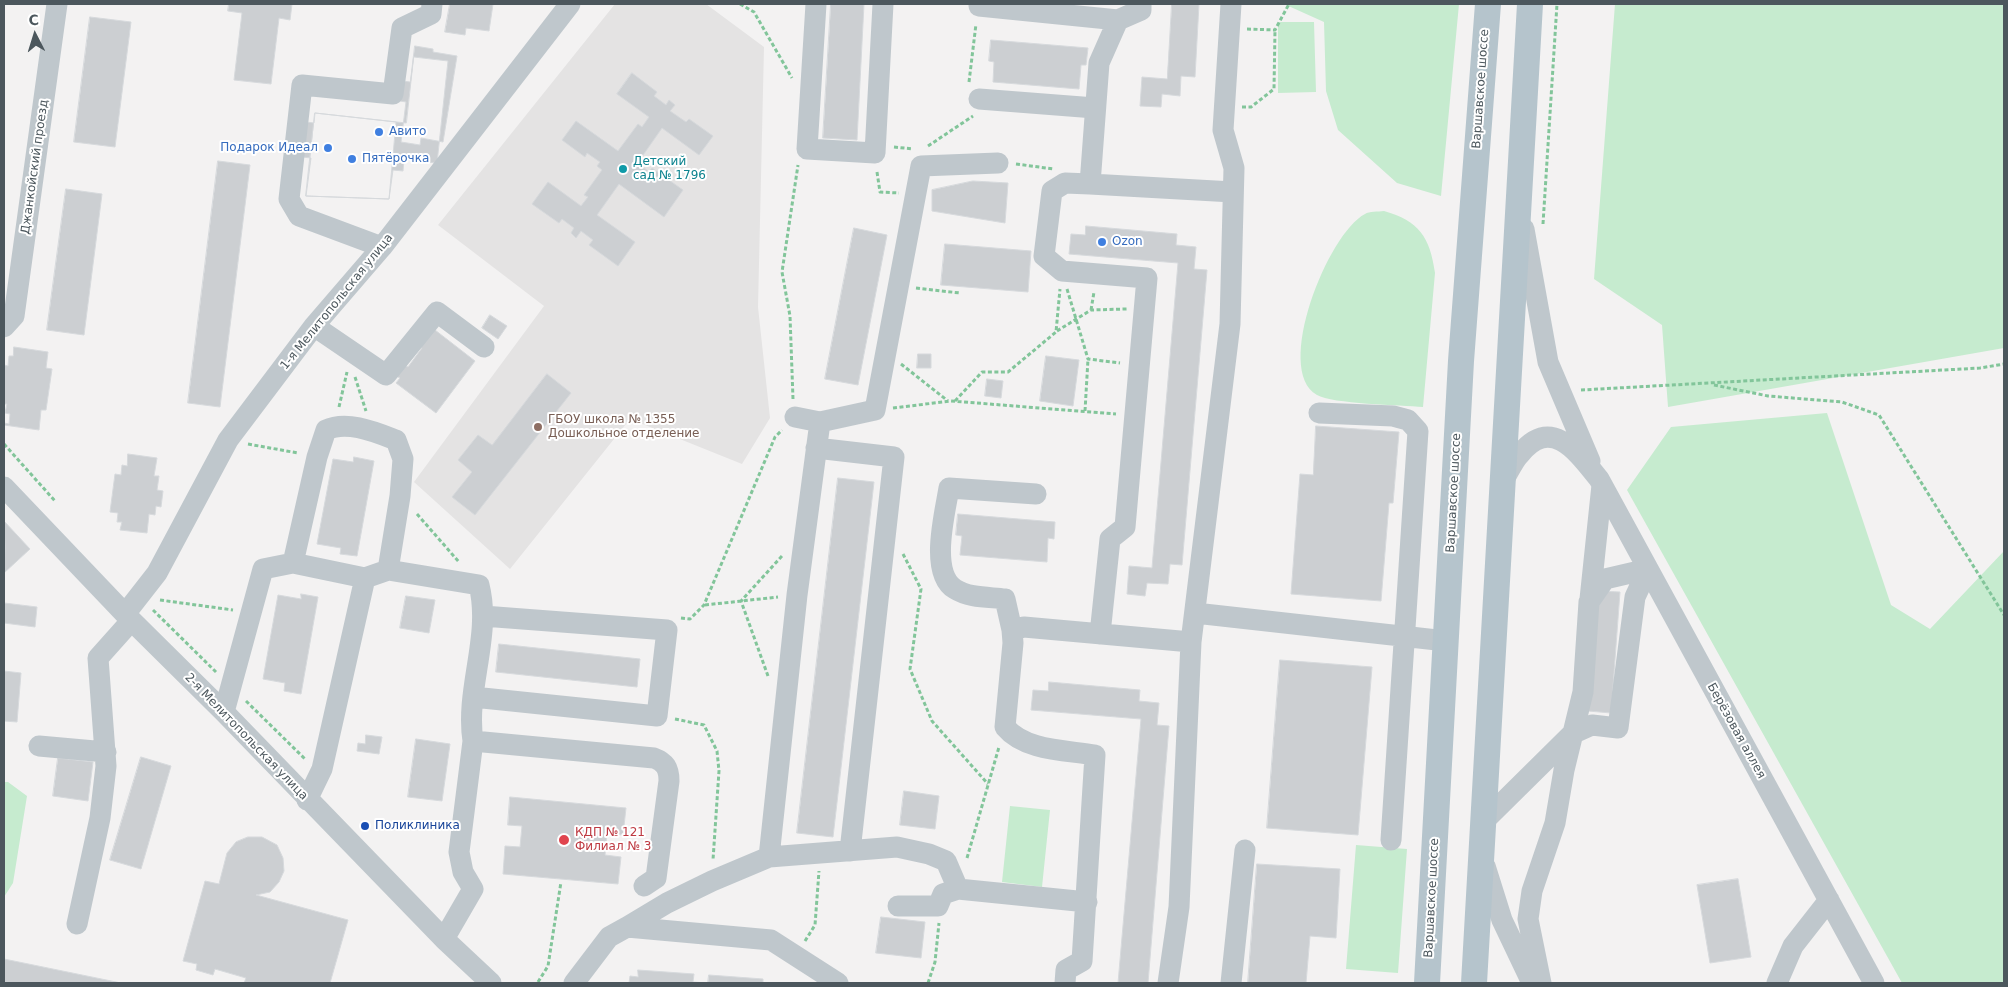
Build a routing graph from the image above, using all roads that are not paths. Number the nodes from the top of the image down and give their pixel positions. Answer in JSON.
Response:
{"nodes":[{"id":1,"x":57,"y":4,"type":"edge"},
{"id":2,"x":432,"y":4,"type":"edge"},
{"id":3,"x":570,"y":4,"type":"edge"},
{"id":4,"x":816,"y":4,"type":"edge"},
{"id":5,"x":883,"y":4,"type":"edge"},
{"id":6,"x":1142,"y":4,"type":"edge"},
{"id":7,"x":1231,"y":4,"type":"edge"},
{"id":8,"x":1488,"y":4,"type":"edge"},
{"id":9,"x":1530,"y":4,"type":"edge"},
{"id":10,"x":979,"y":6,"type":"road end"},
{"id":11,"x":1118,"y":20,"type":"junction"},
{"id":12,"x":979,"y":100,"type":"road end"},
{"id":13,"x":1095,"y":108,"type":"junction"},
{"id":14,"x":998,"y":163,"type":"road end"},
{"id":15,"x":1090,"y":184,"type":"junction"},
{"id":16,"x":1233,"y":192,"type":"junction"},
{"id":17,"x":1519,"y":202,"type":"junction"},
{"id":18,"x":382,"y":247,"type":"junction"},
{"id":19,"x":314,"y":326,"type":"junction"},
{"id":20,"x":4,"y":327,"type":"edge"},
{"id":21,"x":484,"y":347,"type":"dead end"},
{"id":22,"x":1319,"y":413,"type":"dead end"},
{"id":23,"x":794,"y":417,"type":"road end"},
{"id":24,"x":820,"y":422,"type":"junction"},
{"id":25,"x":816,"y":448,"type":"junction"},
{"id":26,"x":1503,"y":481,"type":"junction"},
{"id":27,"x":1600,"y":482,"type":"junction"},
{"id":28,"x":4,"y":486,"type":"edge"},
{"id":29,"x":1036,"y":494,"type":"dead end"},
{"id":30,"x":293,"y":563,"type":"junction"},
{"id":31,"x":1648,"y":569,"type":"junction"},
{"id":32,"x":388,"y":570,"type":"junction"},
{"id":33,"x":365,"y":578,"type":"junction"},
{"id":34,"x":1589,"y":602,"type":"junction"},
{"id":35,"x":1195,"y":613,"type":"junction"},
{"id":36,"x":483,"y":616,"type":"junction"},
{"id":37,"x":128,"y":617,"type":"junction"},
{"id":38,"x":1012,"y":630,"type":"junction"},
{"id":39,"x":1100,"y":634,"type":"junction"},
{"id":40,"x":1405,"y":636,"type":"junction"},
{"id":41,"x":1446,"y":641,"type":"junction"},
{"id":42,"x":1191,"y":642,"type":"junction"},
{"id":43,"x":473,"y":697,"type":"junction"},
{"id":44,"x":224,"y":712,"type":"junction"},
{"id":45,"x":1572,"y":734,"type":"junction"},
{"id":46,"x":474,"y":741,"type":"junction"},
{"id":47,"x":39,"y":746,"type":"dead end"},
{"id":48,"x":106,"y":752,"type":"junction"},
{"id":49,"x":307,"y":800,"type":"junction"},
{"id":50,"x":1483,"y":822,"type":"junction"},
{"id":51,"x":1391,"y":840,"type":"dead end"},
{"id":52,"x":1245,"y":850,"type":"dead end"},
{"id":53,"x":850,"y":851,"type":"junction"},
{"id":54,"x":1481,"y":853,"type":"junction"},
{"id":55,"x":769,"y":857,"type":"junction"},
{"id":56,"x":644,"y":886,"type":"dead end"},
{"id":57,"x":958,"y":889,"type":"junction"},
{"id":58,"x":1829,"y":900,"type":"junction"},
{"id":59,"x":1087,"y":902,"type":"junction"},
{"id":60,"x":898,"y":906,"type":"dead end"},
{"id":61,"x":77,"y":924,"type":"dead end"},
{"id":62,"x":627,"y":927,"type":"junction"},
{"id":63,"x":444,"y":939,"type":"junction"},
{"id":64,"x":815,"y":976,"type":"edge"},
{"id":65,"x":491,"y":983,"type":"edge"},
{"id":66,"x":574,"y":983,"type":"edge"},
{"id":67,"x":838,"y":983,"type":"edge"},
{"id":68,"x":1065,"y":983,"type":"edge"},
{"id":69,"x":1168,"y":983,"type":"edge"},
{"id":70,"x":1231,"y":983,"type":"edge"},
{"id":71,"x":1427,"y":983,"type":"edge"},
{"id":72,"x":1474,"y":983,"type":"edge"},
{"id":73,"x":1532,"y":983,"type":"edge"},
{"id":74,"x":1541,"y":983,"type":"edge"},
{"id":75,"x":1776,"y":983,"type":"edge"},
{"id":76,"x":1874,"y":983,"type":"edge"}],
"edges":[{"from":1,"to":20,"type":"street","name":"Джанкойский проезд"},
{"from":2,"to":18,"type":"street"},
{"from":3,"to":18,"type":"street","name":"1-я Мелитопольская улица"},
{"from":4,"to":5,"type":"street"},
{"from":6,"to":11,"type":"street"},
{"from":7,"to":16,"type":"street"},
{"from":8,"to":41,"type":"main road","name":"Варшавское шоссе"},
{"from":9,"to":17,"type":"main road"},
{"from":10,"to":11,"type":"street"},
{"from":11,"to":13,"type":"street"},
{"from":12,"to":13,"type":"street"},
{"from":13,"to":15,"type":"street"},
{"from":14,"to":24,"type":"street"},
{"from":15,"to":16,"type":"street"},
{"from":15,"to":39,"type":"street"},
{"from":16,"to":35,"type":"street"},
{"from":17,"to":26,"type":"main road"},
{"from":17,"to":27,"type":"street","name":"Берёзовая аллея"},
{"from":18,"to":19,"type":"street","name":"1-я Мелитопольская улица"},
{"from":19,"to":21,"type":"street"},
{"from":19,"to":37,"type":"street","name":"1-я Мелитопольская улица"},
{"from":22,"to":40,"type":"street"},
{"from":23,"to":24,"type":"street"},
{"from":24,"to":25,"type":"street"},
{"from":25,"to":53,"type":"street"},
{"from":25,"to":55,"type":"street"},
{"from":26,"to":27,"type":"street","name":"Берёзовая аллея"},
{"from":26,"to":50,"type":"main road"},
{"from":27,"to":31,"type":"street","name":"Берёзовая аллея"},
{"from":27,"to":34,"type":"street"},
{"from":28,"to":37,"type":"street","name":"2-я Мелитопольская улица"},
{"from":29,"to":38,"type":"street"},
{"from":30,"to":32,"type":"street"},
{"from":30,"to":33,"type":"street"},
{"from":30,"to":44,"type":"street"},
{"from":31,"to":34,"type":"street"},
{"from":31,"to":45,"type":"street"},
{"from":31,"to":58,"type":"street","name":"Берёзовая аллея"},
{"from":32,"to":33,"type":"street"},
{"from":32,"to":36,"type":"street"},
{"from":33,"to":49,"type":"street"},
{"from":34,"to":45,"type":"street"},
{"from":35,"to":40,"type":"street"},
{"from":35,"to":42,"type":"street"},
{"from":36,"to":43,"type":"street"},
{"from":36,"to":43,"type":"street"},
{"from":37,"to":44,"type":"street","name":"2-я Мелитопольская улица"},
{"from":37,"to":48,"type":"street","name":"1-я Мелитопольская улица"},
{"from":38,"to":39,"type":"street"},
{"from":38,"to":59,"type":"street"},
{"from":39,"to":42,"type":"street"},
{"from":40,"to":41,"type":"street"},
{"from":40,"to":51,"type":"street"},
{"from":41,"to":71,"type":"main road","name":"Варшавское шоссе"},
{"from":42,"to":69,"type":"street"},
{"from":43,"to":46,"type":"street"},
{"from":44,"to":49,"type":"street","name":"2-я Мелитопольская улица"},
{"from":45,"to":50,"type":"street"},
{"from":45,"to":74,"type":"street"},
{"from":46,"to":56,"type":"street"},
{"from":46,"to":63,"type":"street"},
{"from":47,"to":48,"type":"street"},
{"from":48,"to":61,"type":"street","name":"1-я Мелитопольская улица"},
{"from":49,"to":63,"type":"street","name":"2-я Мелитопольская улица"},
{"from":50,"to":54,"type":"main road"},
{"from":52,"to":70,"type":"street"},
{"from":53,"to":55,"type":"street"},
{"from":53,"to":57,"type":"street"},
{"from":54,"to":72,"type":"main road"},
{"from":54,"to":73,"type":"street"},
{"from":55,"to":62,"type":"street"},
{"from":57,"to":59,"type":"street"},
{"from":57,"to":60,"type":"street"},
{"from":58,"to":75,"type":"street"},
{"from":58,"to":76,"type":"street","name":"Берёзовая аллея"},
{"from":59,"to":68,"type":"street"},
{"from":62,"to":64,"type":"street"},
{"from":62,"to":66,"type":"street"},
{"from":63,"to":65,"type":"street","name":"2-я Мелитопольская улица"},
{"from":64,"to":67,"type":"street"}]}
